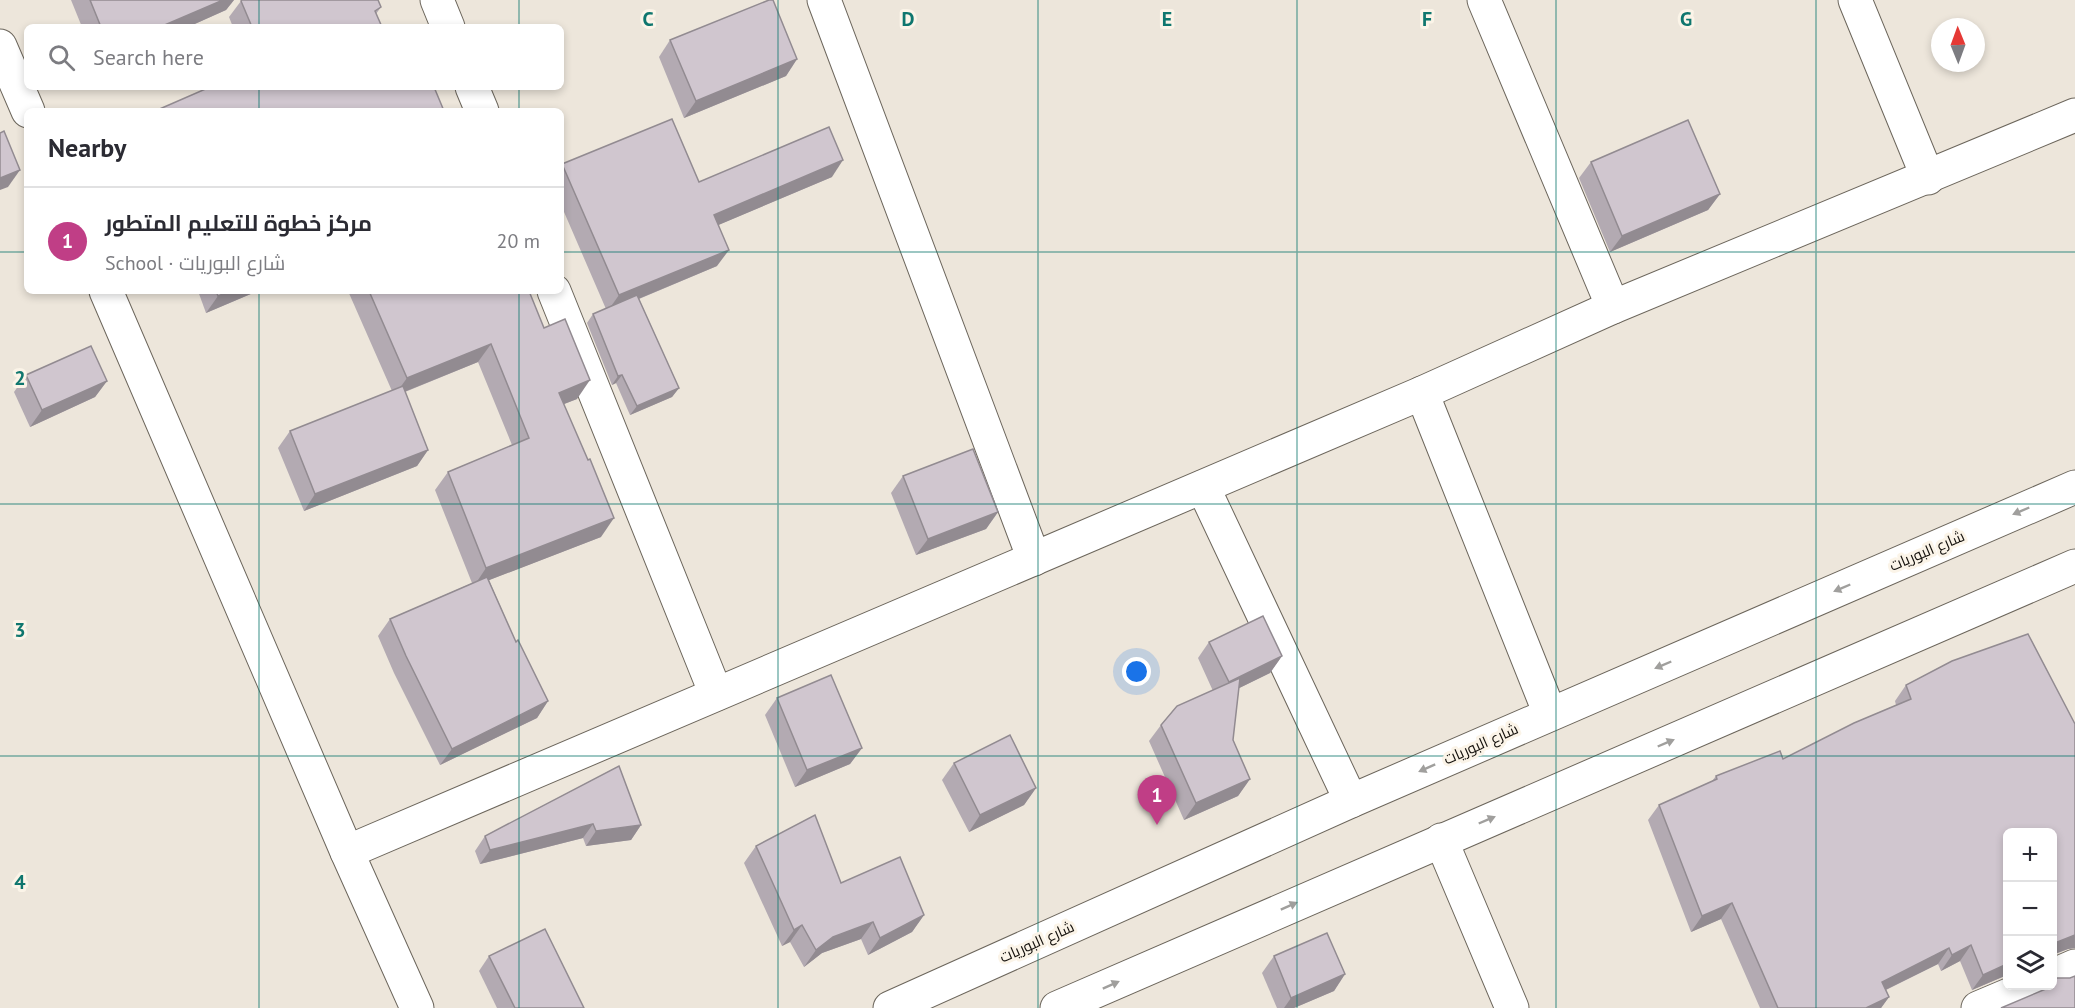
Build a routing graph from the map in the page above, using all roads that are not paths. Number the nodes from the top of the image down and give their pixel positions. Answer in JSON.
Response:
{"nodes":[{"id":1,"x":437,"y":0,"type":"edge"},
{"id":2,"x":824,"y":0,"type":"edge"},
{"id":3,"x":1484,"y":0,"type":"edge"},
{"id":4,"x":1855,"y":0,"type":"edge"},
{"id":5,"x":447,"y":24,"type":"edge"},
{"id":6,"x":0,"y":46,"type":"edge"},
{"id":7,"x":473,"y":90,"type":"edge"},
{"id":8,"x":27,"y":108,"type":"edge"},
{"id":9,"x":481,"y":108,"type":"edge"},
{"id":10,"x":2075,"y":116,"type":"edge"},
{"id":11,"x":1928,"y":178,"type":"junction"},
{"id":12,"x":107,"y":294,"type":"edge"},
{"id":13,"x":555,"y":294,"type":"edge"},
{"id":14,"x":1613,"y":307,"type":"junction"},
{"id":15,"x":1422,"y":393,"type":"junction"},
{"id":16,"x":1203,"y":487,"type":"junction"},
{"id":17,"x":2075,"y":487,"type":"edge"},
{"id":18,"x":1034,"y":559,"type":"junction"},
{"id":19,"x":2075,"y":566,"type":"edge"},
{"id":20,"x":716,"y":694,"type":"junction"},
{"id":21,"x":1550,"y":714,"type":"junction"},
{"id":22,"x":1351,"y":801,"type":"junction"},
{"id":23,"x":1441,"y":840,"type":"junction"},
{"id":24,"x":347,"y":852,"type":"junction"},
{"id":25,"x":2075,"y":966,"type":"edge"},
{"id":26,"x":2057,"y":974,"type":"edge"},
{"id":27,"x":2021,"y":990,"type":"edge"},
{"id":28,"x":417,"y":1008,"type":"edge"},
{"id":29,"x":890,"y":1008,"type":"edge"},
{"id":30,"x":1057,"y":1008,"type":"edge"},
{"id":31,"x":1512,"y":1008,"type":"edge"},
{"id":32,"x":1978,"y":1008,"type":"edge"}],
"edges":[{"from":1,"to":5,"type":"street"},
{"from":2,"to":18,"type":"street"},
{"from":3,"to":14,"type":"street"},
{"from":4,"to":11,"type":"street"},
{"from":6,"to":8,"type":"street"},
{"from":7,"to":9,"type":"street"},
{"from":10,"to":11,"type":"street"},
{"from":11,"to":14,"type":"street"},
{"from":12,"to":24,"type":"street"},
{"from":13,"to":20,"type":"street"},
{"from":14,"to":15,"type":"street"},
{"from":15,"to":16,"type":"street"},
{"from":15,"to":21,"type":"street"},
{"from":16,"to":18,"type":"street"},
{"from":16,"to":22,"type":"street"},
{"from":17,"to":21,"type":"street","name":"شارع البوريات","one_way":true},
{"from":18,"to":20,"type":"street"},
{"from":23,"to":19,"type":"street","one_way":true},
{"from":20,"to":24,"type":"street"},
{"from":21,"to":22,"type":"street","name":"شارع البوريات","one_way":true},
{"from":22,"to":29,"type":"street","name":"شارع البوريات"},
{"from":30,"to":23,"type":"street","one_way":true},
{"from":23,"to":31,"type":"street"},
{"from":24,"to":28,"type":"street"},
{"from":25,"to":26,"type":"street"},
{"from":27,"to":32,"type":"street"}]}
